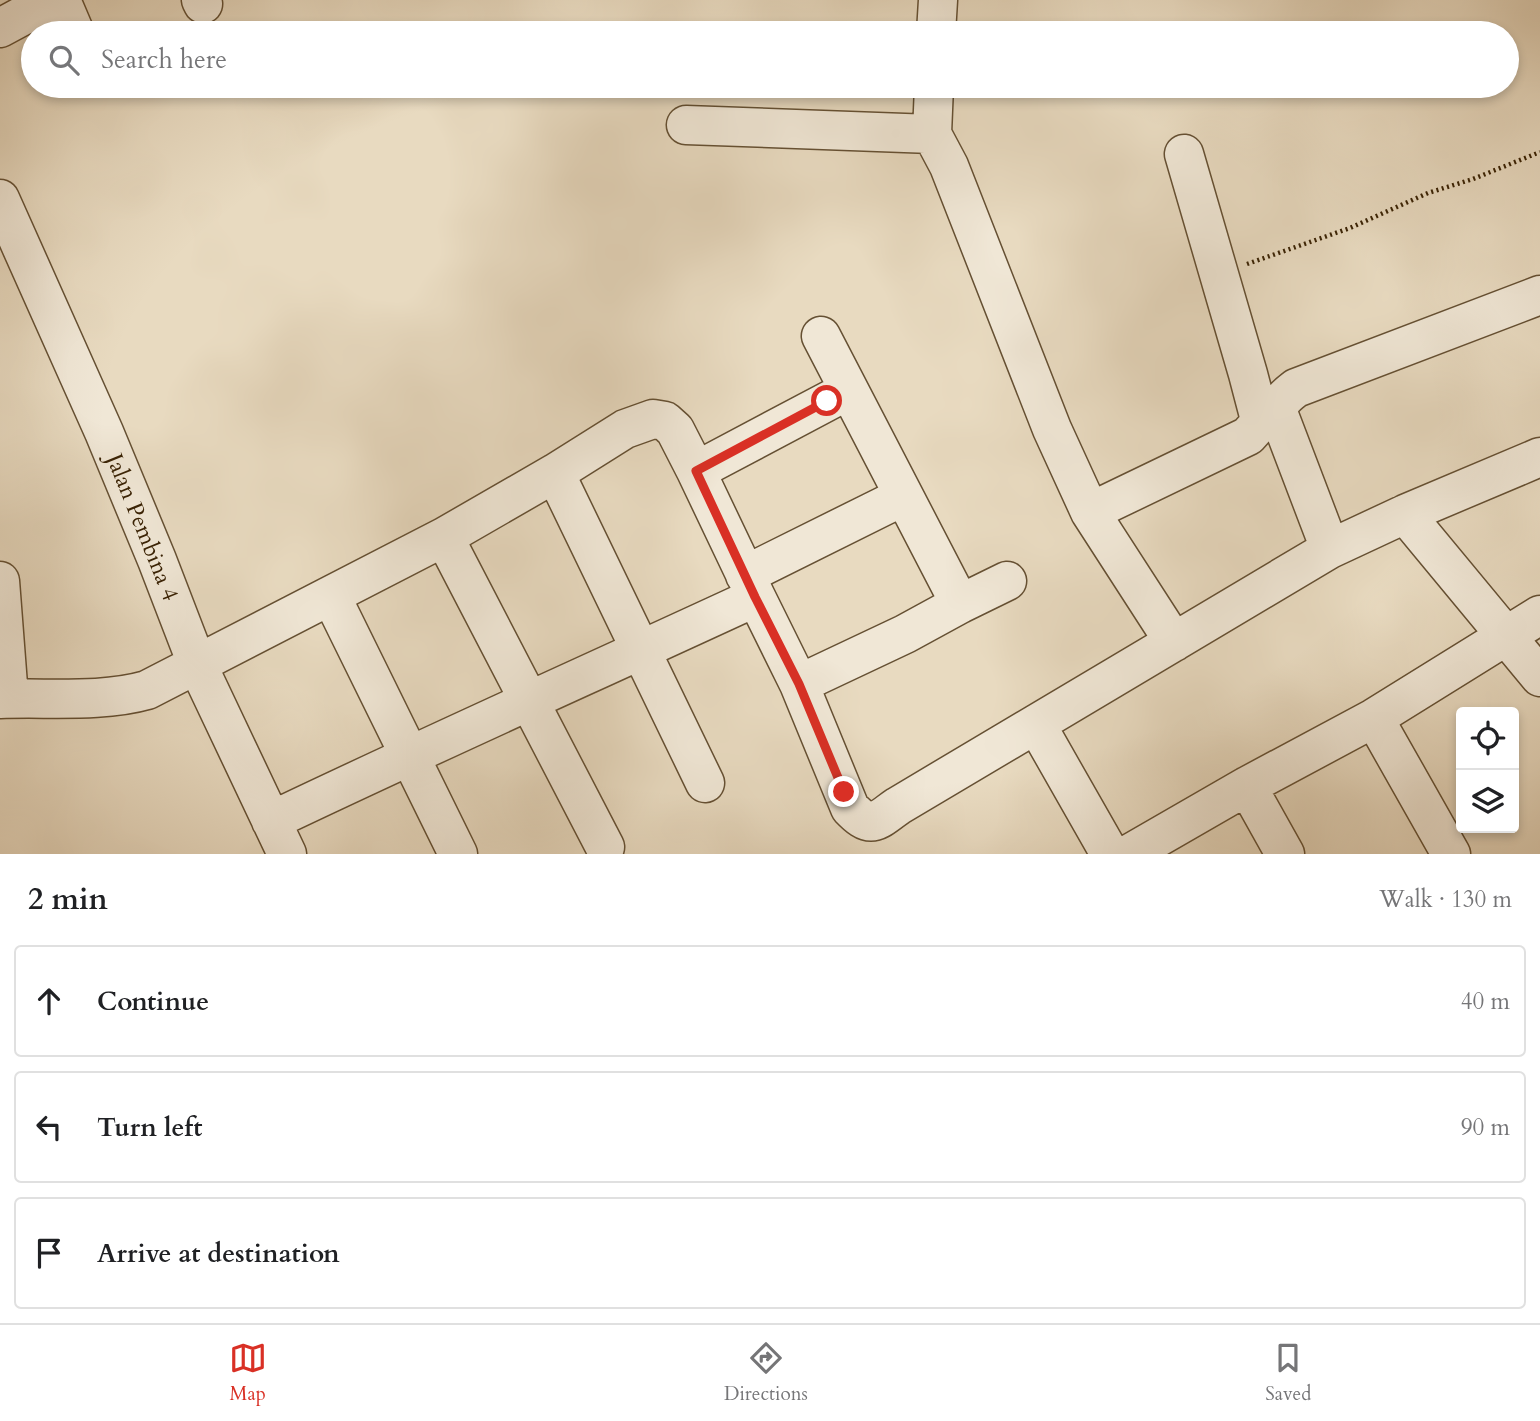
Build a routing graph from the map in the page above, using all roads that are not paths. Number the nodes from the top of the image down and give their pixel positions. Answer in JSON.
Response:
{"nodes":[{"id":1,"x":52,"y":0,"type":"edge"},
{"id":2,"x":61,"y":0,"type":"edge"},
{"id":3,"x":938,"y":0,"type":"edge"},
{"id":4,"x":70,"y":21,"type":"edge"},
{"id":5,"x":937,"y":21,"type":"edge"},
{"id":6,"x":0,"y":28,"type":"edge"},
{"id":7,"x":934,"y":98,"type":"edge"},
{"id":8,"x":686,"y":125,"type":"dead end"},
{"id":9,"x":932,"y":134,"type":"junction"},
{"id":10,"x":1184,"y":154,"type":"dead end"},
{"id":11,"x":0,"y":200,"type":"edge"},
{"id":12,"x":1540,"y":295,"type":"edge"},
{"id":13,"x":821,"y":336,"type":"dead end"},
{"id":14,"x":849,"y":390,"type":"junction"},
{"id":15,"x":1268,"y":420,"type":"junction"},
{"id":16,"x":1540,"y":457,"type":"edge"},
{"id":17,"x":696,"y":471,"type":"junction"},
{"id":18,"x":555,"y":473,"type":"junction"},
{"id":19,"x":904,"y":496,"type":"junction"},
{"id":20,"x":1090,"y":512,"type":"junction"},
{"id":21,"x":1405,"y":514,"type":"junction"},
{"id":22,"x":444,"y":537,"type":"junction"},
{"id":23,"x":1330,"y":549,"type":"junction"},
{"id":24,"x":0,"y":581,"type":"edge"},
{"id":25,"x":1007,"y":581,"type":"dead end"},
{"id":26,"x":750,"y":586,"type":"junction"},
{"id":27,"x":331,"y":596,"type":"junction"},
{"id":28,"x":960,"y":604,"type":"junction"},
{"id":29,"x":1540,"y":615,"type":"edge"},
{"id":30,"x":1507,"y":636,"type":"junction"},
{"id":31,"x":1174,"y":642,"type":"junction"},
{"id":32,"x":641,"y":651,"type":"junction"},
{"id":33,"x":197,"y":664,"type":"junction"},
{"id":34,"x":1540,"y":677,"type":"edge"},
{"id":35,"x":799,"y":684,"type":"junction"},
{"id":36,"x":4,"y":699,"type":"edge"},
{"id":37,"x":528,"y":702,"type":"junction"},
{"id":38,"x":1374,"y":718,"type":"junction"},
{"id":39,"x":1036,"y":724,"type":"junction"},
{"id":40,"x":408,"y":755,"type":"junction"},
{"id":41,"x":705,"y":783,"type":"dead end"},
{"id":42,"x":1247,"y":786,"type":"junction"},
{"id":43,"x":279,"y":837,"type":"edge"},
{"id":44,"x":605,"y":847,"type":"dead end"},
{"id":45,"x":458,"y":854,"type":"edge"},
{"id":46,"x":1110,"y":854,"type":"edge"},
{"id":47,"x":1129,"y":854,"type":"edge"},
{"id":48,"x":1285,"y":854,"type":"edge"},
{"id":49,"x":1451,"y":854,"type":"edge"}],
"edges":[{"from":1,"to":6,"type":"street"},
{"from":2,"to":4,"type":"street"},
{"from":3,"to":5,"type":"street"},
{"from":7,"to":9,"type":"street"},
{"from":8,"to":9,"type":"street"},
{"from":9,"to":20,"type":"street"},
{"from":10,"to":15,"type":"street"},
{"from":11,"to":33,"type":"street","name":"Jalan Pembina 4"},
{"from":12,"to":15,"type":"street"},
{"from":13,"to":14,"type":"street"},
{"from":14,"to":17,"type":"street"},
{"from":14,"to":19,"type":"street"},
{"from":15,"to":20,"type":"street"},
{"from":15,"to":23,"type":"street"},
{"from":16,"to":21,"type":"street"},
{"from":17,"to":18,"type":"street"},
{"from":17,"to":26,"type":"street"},
{"from":18,"to":22,"type":"street"},
{"from":18,"to":32,"type":"street"},
{"from":19,"to":26,"type":"street"},
{"from":19,"to":28,"type":"street"},
{"from":20,"to":31,"type":"street"},
{"from":21,"to":23,"type":"street"},
{"from":21,"to":30,"type":"street"},
{"from":22,"to":27,"type":"street"},
{"from":22,"to":37,"type":"street"},
{"from":23,"to":31,"type":"street"},
{"from":24,"to":36,"type":"street"},
{"from":25,"to":28,"type":"street"},
{"from":26,"to":32,"type":"street"},
{"from":26,"to":35,"type":"street"},
{"from":27,"to":33,"type":"street"},
{"from":27,"to":40,"type":"street"},
{"from":28,"to":35,"type":"street"},
{"from":29,"to":30,"type":"street"},
{"from":30,"to":34,"type":"street"},
{"from":30,"to":38,"type":"street"},
{"from":31,"to":39,"type":"street"},
{"from":32,"to":37,"type":"street"},
{"from":32,"to":41,"type":"street"},
{"from":33,"to":36,"type":"street"},
{"from":33,"to":43,"type":"street","name":"Jalan Pembina 4"},
{"from":35,"to":39,"type":"street"},
{"from":37,"to":40,"type":"street"},
{"from":37,"to":44,"type":"street"},
{"from":38,"to":42,"type":"street"},
{"from":38,"to":49,"type":"street"},
{"from":39,"to":46,"type":"street"},
{"from":40,"to":43,"type":"street"},
{"from":40,"to":45,"type":"street"},
{"from":42,"to":47,"type":"street"},
{"from":42,"to":48,"type":"street"}]}
